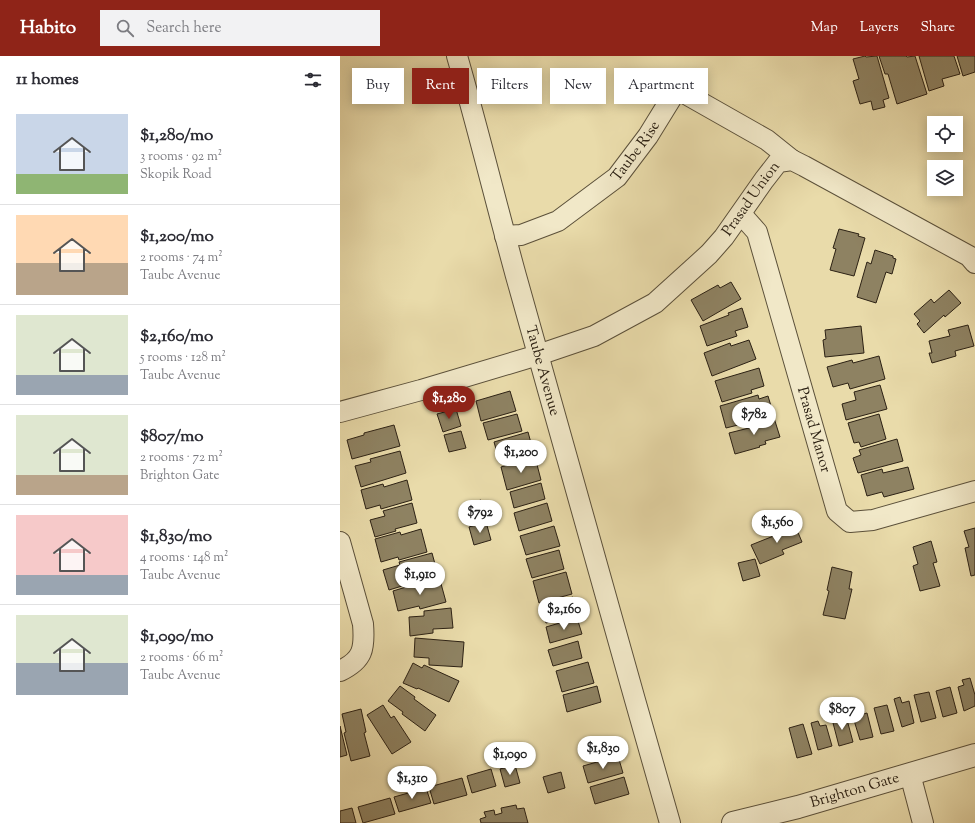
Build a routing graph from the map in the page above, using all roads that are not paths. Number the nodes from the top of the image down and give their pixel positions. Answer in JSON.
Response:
{"nodes":[{"id":1,"x":457,"y":56,"type":"edge"},
{"id":2,"x":792,"y":160,"type":"junction"},
{"id":3,"x":741,"y":214,"type":"junction"},
{"id":4,"x":505,"y":236,"type":"junction"},
{"id":5,"x":975,"y":263,"type":"edge"},
{"id":6,"x":538,"y":355,"type":"junction"},
{"id":7,"x":340,"y":412,"type":"edge"},
{"id":8,"x":975,"y":491,"type":"edge"},
{"id":9,"x":340,"y":542,"type":"edge"},
{"id":10,"x":340,"y":670,"type":"edge"},
{"id":11,"x":975,"y":755,"type":"edge"},
{"id":12,"x":910,"y":774,"type":"junction"},
{"id":13,"x":670,"y":823,"type":"edge"},
{"id":14,"x":733,"y":823,"type":"edge"},
{"id":15,"x":924,"y":823,"type":"edge"}],
"edges":[{"from":1,"to":4,"type":"street","name":"Taube Avenue"},
{"from":2,"to":3,"type":"street","name":"Prasad Union"},
{"from":2,"to":4,"type":"street","name":"Taube Rise"},
{"from":2,"to":5,"type":"street","name":"Prasad Union"},
{"from":3,"to":6,"type":"street","name":"Prasad Union"},
{"from":3,"to":8,"type":"street","name":"Prasad Manor"},
{"from":4,"to":6,"type":"street","name":"Taube Avenue"},
{"from":6,"to":7,"type":"street","name":"Prasad Union"},
{"from":6,"to":13,"type":"street","name":"Taube Avenue"},
{"from":9,"to":10,"type":"street"},
{"from":11,"to":12,"type":"street","name":"Brighton Gate"},
{"from":12,"to":14,"type":"street","name":"Brighton Gate"},
{"from":12,"to":15,"type":"street"}]}
